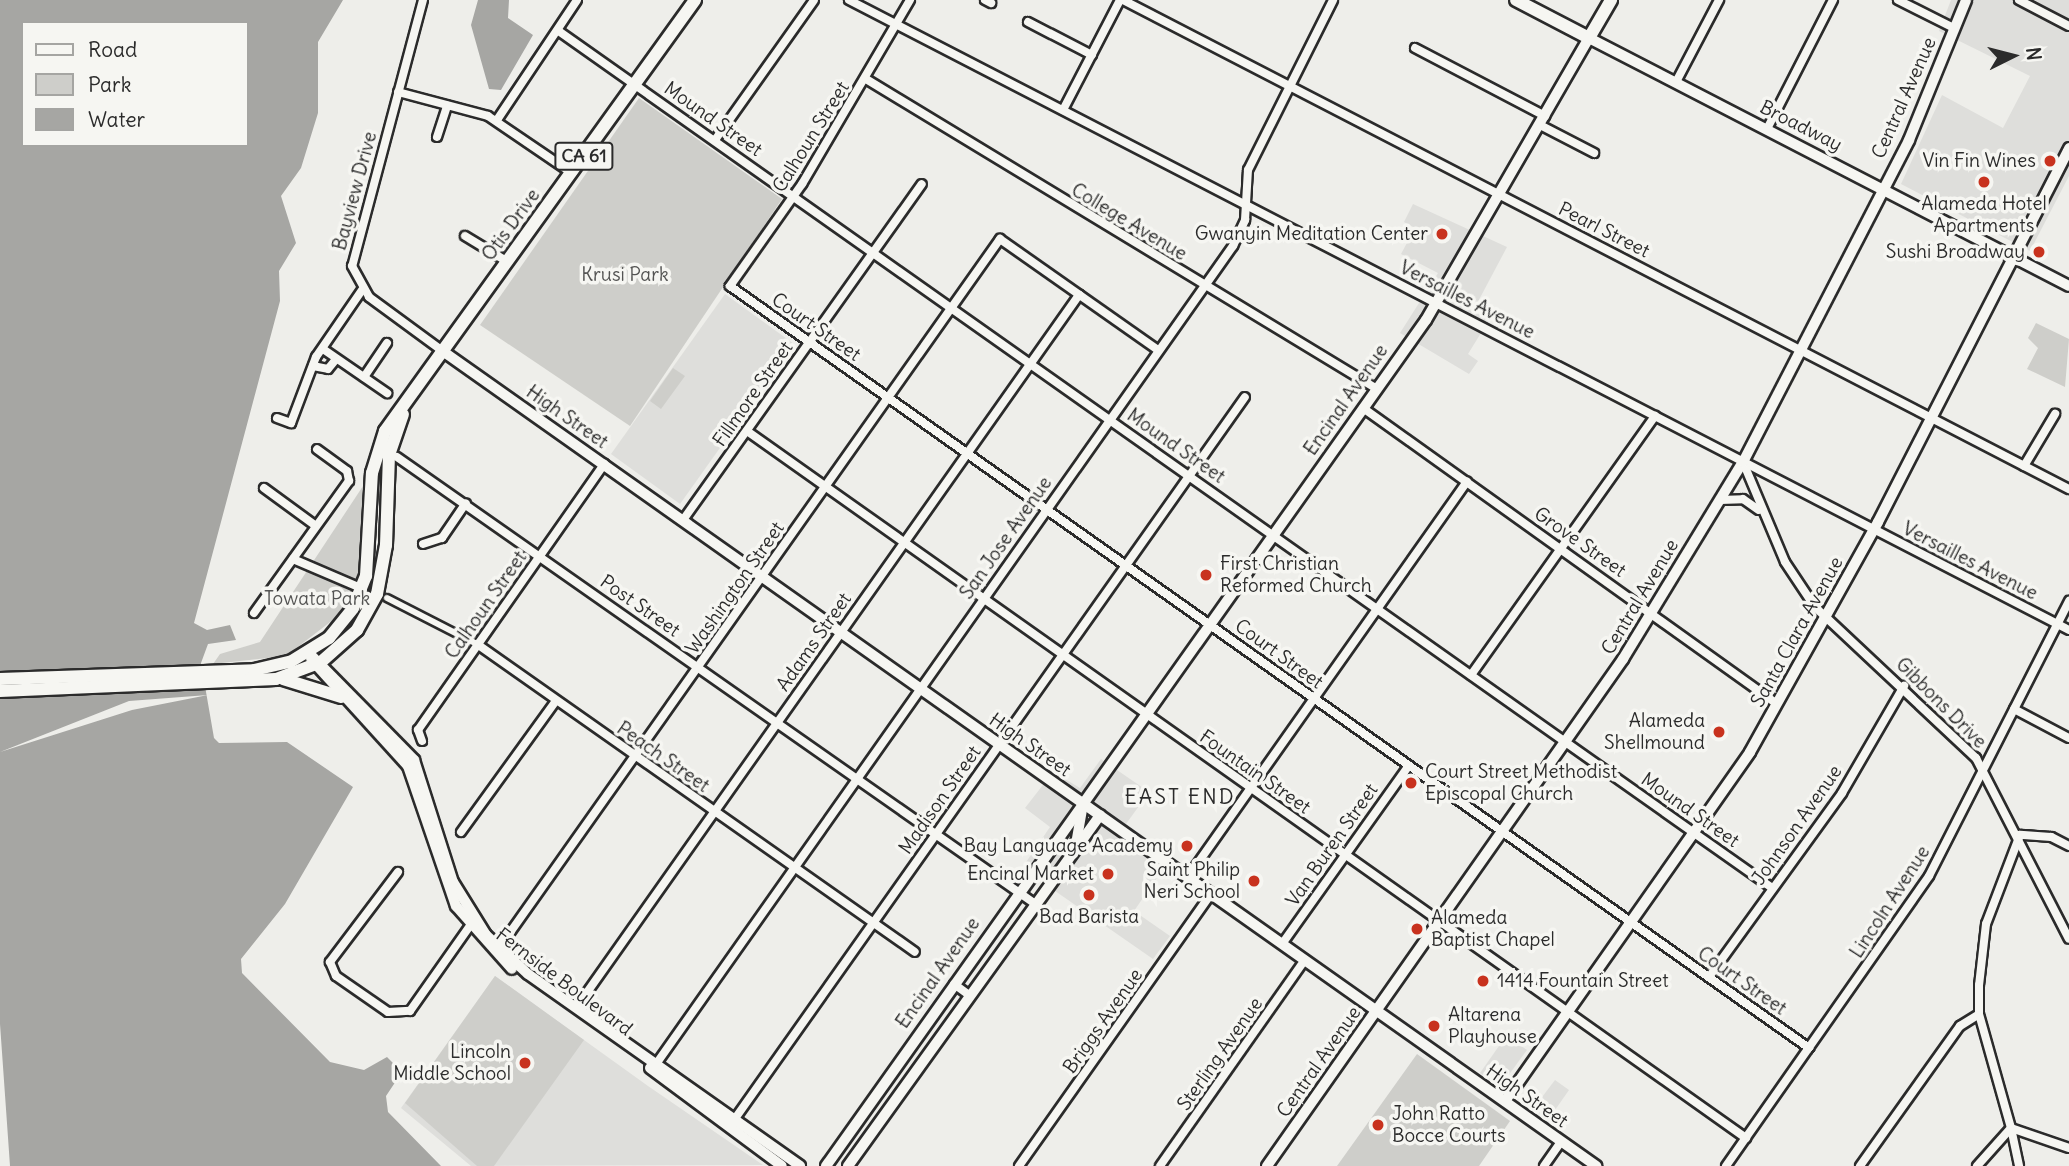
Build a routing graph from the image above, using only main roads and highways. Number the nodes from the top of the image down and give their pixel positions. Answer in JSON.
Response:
{"nodes":[{"id":1,"x":695,"y":0,"type":"edge"},
{"id":2,"x":1516,"y":0,"type":"edge"},
{"id":3,"x":1611,"y":0,"type":"edge"},
{"id":4,"x":1589,"y":38,"type":"junction"},
{"id":5,"x":444,"y":352,"type":"junction"},
{"id":6,"x":407,"y":404,"type":"junction"},
{"id":7,"x":309,"y":653,"type":"junction"},
{"id":8,"x":317,"y":664,"type":"junction"},
{"id":9,"x":220,"y":678,"type":"junction"},
{"id":10,"x":276,"y":678,"type":"junction"},
{"id":11,"x":0,"y":679,"type":"edge"},
{"id":12,"x":0,"y":691,"type":"edge"},
{"id":13,"x":341,"y":697,"type":"junction"},
{"id":14,"x":1083,"y":804,"type":"junction"},
{"id":15,"x":472,"y":923,"type":"junction"},
{"id":16,"x":497,"y":951,"type":"junction"},
{"id":17,"x":654,"y":1067,"type":"junction"},
{"id":18,"x":685,"y":1098,"type":"junction"},
{"id":19,"x":721,"y":1110,"type":"junction"},
{"id":20,"x":782,"y":1166,"type":"edge"},
{"id":21,"x":800,"y":1166,"type":"edge"},
{"id":22,"x":1596,"y":1166,"type":"edge"}],
"edges":[{"from":1,"to":5,"type":"main road","name":"Otis Drive","number":"CA 61"},
{"from":2,"to":4,"type":"main road","name":"Broadway"},
{"from":3,"to":4,"type":"main road","name":"Encinal Avenue"},
{"from":4,"to":14,"type":"main road","name":"Encinal Avenue"},
{"from":5,"to":6,"type":"main road","name":"Otis Drive","number":"CA 61"},
{"from":5,"to":14,"type":"main road","name":"High Street"},
{"from":6,"to":7,"type":"main road","name":"Otis Drive","number":"CA 61"},
{"from":6,"to":8,"type":"main road","name":"Otis Drive","number":"CA 61"},
{"from":7,"to":8,"type":"main road","name":"Fernside Boulevard"},
{"from":7,"to":9,"type":"main road","name":"Otis Drive","number":"CA 61"},
{"from":8,"to":10,"type":"main road","name":"Otis Drive","number":"CA 61"},
{"from":8,"to":13,"type":"main road","name":"Fernside Boulevard"},
{"from":8,"to":15,"type":"main road","name":"Fernside Boulevard"},
{"from":9,"to":10,"type":"main road","name":"Otis Drive","number":"CA 61"},
{"from":9,"to":11,"type":"main road","number":"CA 61"},
{"from":9,"to":12,"type":"main road","number":"CA 61"},
{"from":10,"to":13,"type":"main road"},
{"from":13,"to":15,"type":"main road","name":"Fernside Boulevard"},
{"from":14,"to":22,"type":"main road","name":"High Street"},
{"from":15,"to":16,"type":"main road","name":"Fernside Boulevard"},
{"from":16,"to":17,"type":"main road","name":"Fernside Boulevard"},
{"from":16,"to":17,"type":"main road","name":"Fernside Boulevard"},
{"from":17,"to":18,"type":"main road","name":"Fernside Boulevard"},
{"from":17,"to":19,"type":"main road","name":"Fernside Boulevard"},
{"from":18,"to":19,"type":"main road"},
{"from":18,"to":20,"type":"main road","name":"Fernside Boulevard"},
{"from":19,"to":21,"type":"main road","name":"Fernside Boulevard"}]}
